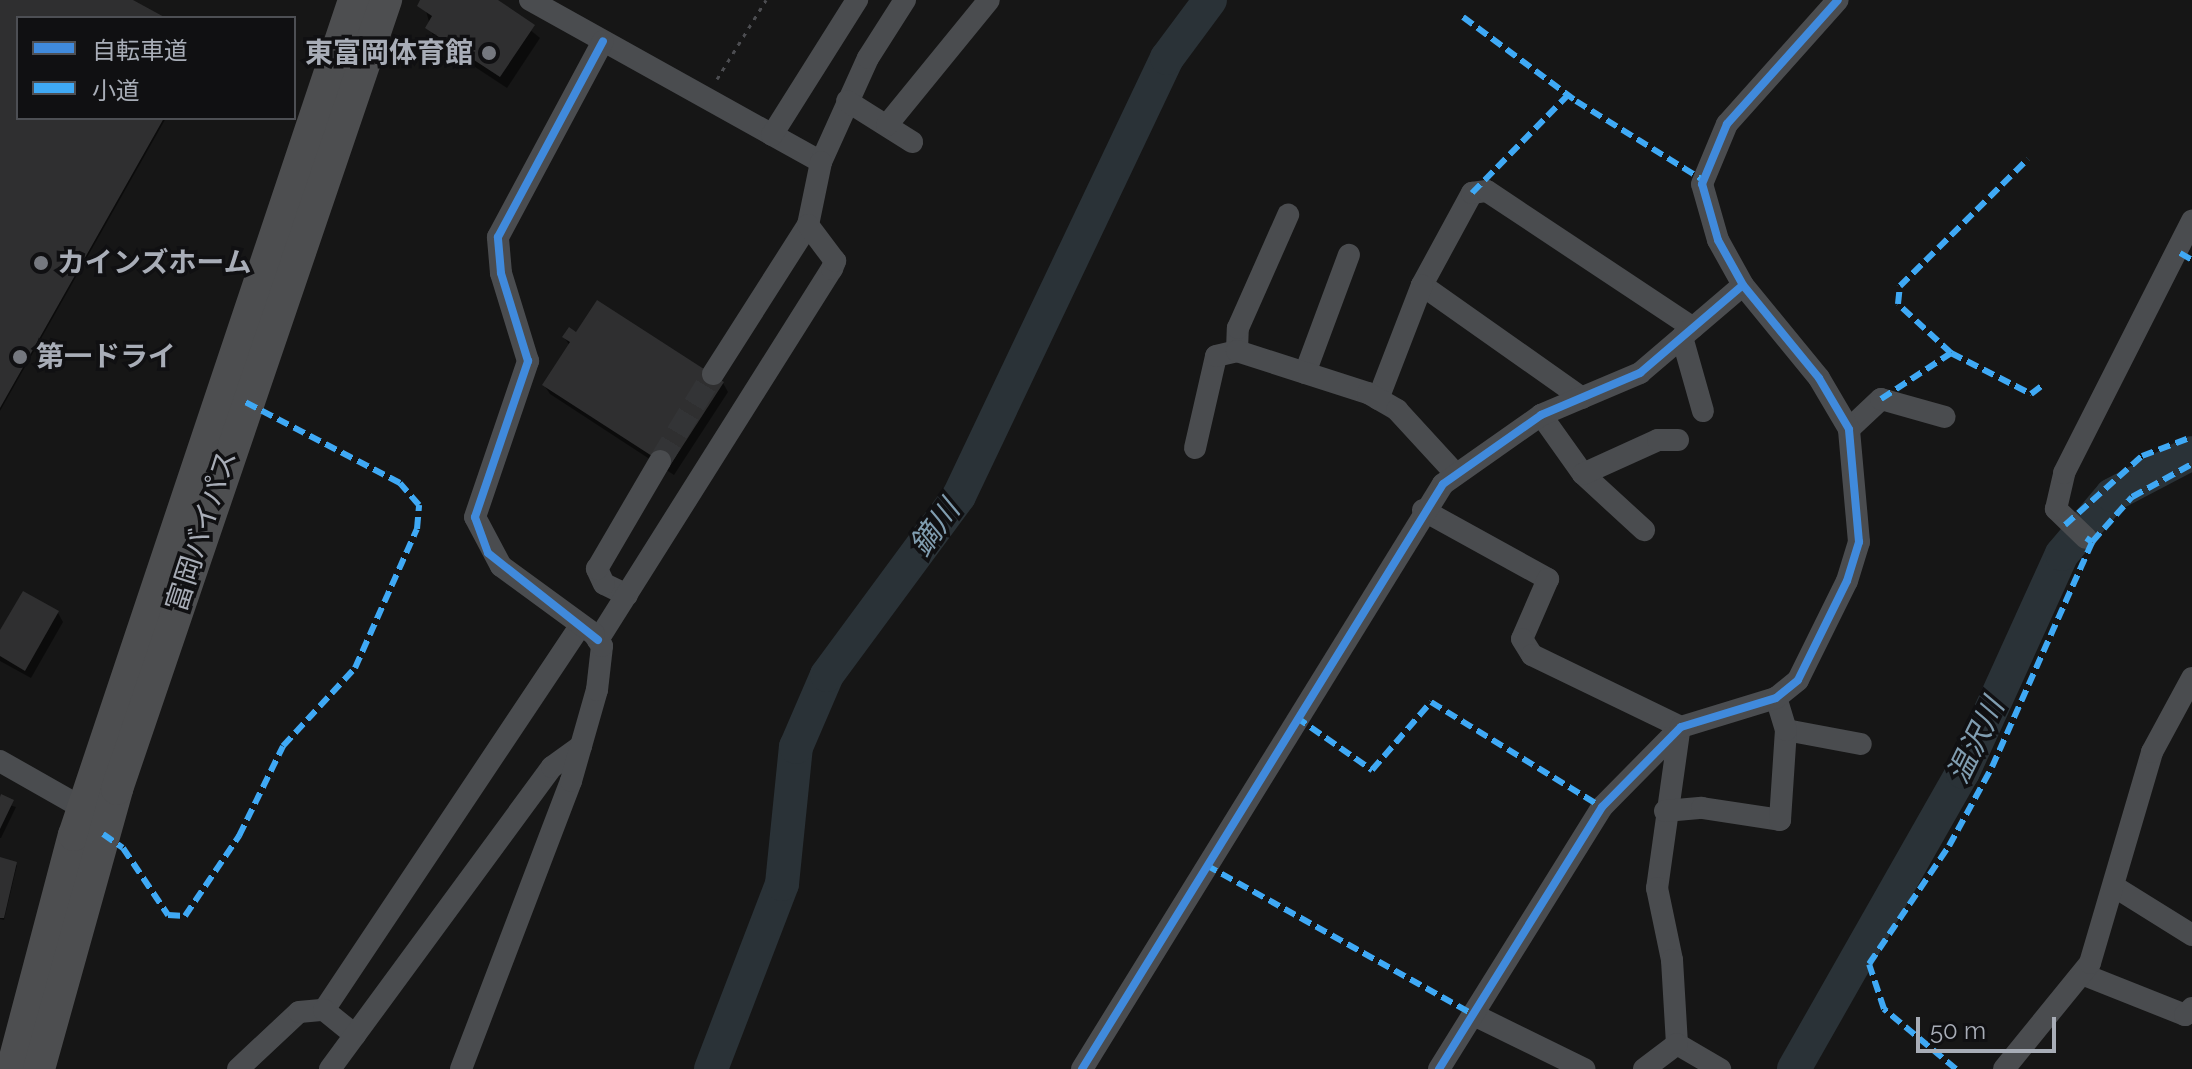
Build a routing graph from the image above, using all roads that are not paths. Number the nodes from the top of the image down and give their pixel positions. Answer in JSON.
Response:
{"nodes":[{"id":1,"x":354,"y":0,"type":"edge"},
{"id":2,"x":386,"y":0,"type":"edge"},
{"id":3,"x":530,"y":0,"type":"edge"},
{"id":4,"x":857,"y":0,"type":"edge"},
{"id":5,"x":905,"y":0,"type":"edge"},
{"id":6,"x":989,"y":0,"type":"edge"},
{"id":7,"x":1838,"y":0,"type":"edge"},
{"id":8,"x":603,"y":41,"type":"junction"},
{"id":9,"x":847,"y":101,"type":"junction"},
{"id":10,"x":887,"y":125,"type":"junction"},
{"id":11,"x":772,"y":135,"type":"junction"},
{"id":12,"x":912,"y":142,"type":"dead end"},
{"id":13,"x":821,"y":162,"type":"junction"},
{"id":14,"x":1288,"y":215,"type":"dead end"},
{"id":15,"x":2192,"y":221,"type":"edge"},
{"id":16,"x":808,"y":225,"type":"junction"},
{"id":17,"x":1349,"y":255,"type":"dead end"},
{"id":18,"x":1422,"y":285,"type":"junction"},
{"id":19,"x":1743,"y":285,"type":"junction"},
{"id":20,"x":1687,"y":332,"type":"junction"},
{"id":21,"x":1237,"y":351,"type":"junction"},
{"id":22,"x":1305,"y":373,"type":"junction"},
{"id":23,"x":713,"y":374,"type":"tunnel mouth"},
{"id":24,"x":1582,"y":398,"type":"junction"},
{"id":25,"x":1378,"y":399,"type":"junction"},
{"id":26,"x":1703,"y":411,"type":"dead end"},
{"id":27,"x":1541,"y":415,"type":"junction"},
{"id":28,"x":1945,"y":417,"type":"dead end"},
{"id":29,"x":1849,"y":429,"type":"junction"},
{"id":30,"x":1678,"y":440,"type":"dead end"},
{"id":31,"x":1195,"y":448,"type":"dead end"},
{"id":32,"x":660,"y":461,"type":"tunnel mouth"},
{"id":33,"x":1454,"y":472,"type":"junction"},
{"id":34,"x":1583,"y":474,"type":"junction"},
{"id":35,"x":1423,"y":510,"type":"junction"},
{"id":36,"x":1644,"y":530,"type":"dead end"},
{"id":37,"x":2086,"y":538,"type":"dead end"},
{"id":38,"x":627,"y":595,"type":"junction"},
{"id":39,"x":590,"y":633,"type":"junction"},
{"id":40,"x":2192,"y":678,"type":"edge"},
{"id":41,"x":1776,"y":698,"type":"junction"},
{"id":42,"x":1681,"y":727,"type":"junction"},
{"id":43,"x":1786,"y":730,"type":"junction"},
{"id":44,"x":1861,"y":744,"type":"dead end"},
{"id":45,"x":581,"y":746,"type":"junction"},
{"id":46,"x":0,"y":761,"type":"edge"},
{"id":47,"x":1665,"y":811,"type":"junction"},
{"id":48,"x":95,"y":815,"type":"junction"},
{"id":49,"x":2115,"y":887,"type":"junction"},
{"id":50,"x":2192,"y":935,"type":"edge"},
{"id":51,"x":2082,"y":974,"type":"junction"},
{"id":52,"x":2192,"y":1008,"type":"edge"},
{"id":53,"x":324,"y":1010,"type":"junction"},
{"id":54,"x":1474,"y":1015,"type":"junction"},
{"id":55,"x":355,"y":1035,"type":"junction"},
{"id":56,"x":1677,"y":1044,"type":"junction"},
{"id":57,"x":12,"y":1069,"type":"edge"},
{"id":58,"x":39,"y":1069,"type":"edge"},
{"id":59,"x":238,"y":1069,"type":"edge"},
{"id":60,"x":330,"y":1069,"type":"edge"},
{"id":61,"x":461,"y":1069,"type":"edge"},
{"id":62,"x":1082,"y":1069,"type":"edge"},
{"id":63,"x":1439,"y":1069,"type":"edge"},
{"id":64,"x":1584,"y":1069,"type":"edge"},
{"id":65,"x":1644,"y":1069,"type":"edge"},
{"id":66,"x":1720,"y":1069,"type":"edge"},
{"id":67,"x":2004,"y":1069,"type":"edge"}],
"edges":[{"from":1,"to":48,"type":"highway","name":"富岡バイパス"},
{"from":2,"to":48,"type":"highway","name":"富岡バイパス"},
{"from":3,"to":8,"type":"street"},
{"from":4,"to":11,"type":"street"},
{"from":5,"to":9,"type":"street"},
{"from":6,"to":10,"type":"street"},
{"from":7,"to":19,"type":"street"},
{"from":8,"to":11,"type":"street"},
{"from":8,"to":39,"type":"street"},
{"from":9,"to":10,"type":"street"},
{"from":9,"to":13,"type":"street"},
{"from":10,"to":12,"type":"street"},
{"from":11,"to":13,"type":"street"},
{"from":13,"to":16,"type":"street"},
{"from":14,"to":21,"type":"street"},
{"from":15,"to":37,"type":"street"},
{"from":16,"to":23,"type":"street"},
{"from":16,"to":38,"type":"street"},
{"from":17,"to":22,"type":"street"},
{"from":18,"to":20,"type":"street"},
{"from":18,"to":24,"type":"street"},
{"from":18,"to":25,"type":"street"},
{"from":19,"to":20,"type":"street"},
{"from":19,"to":29,"type":"street"},
{"from":20,"to":24,"type":"street"},
{"from":20,"to":26,"type":"street"},
{"from":21,"to":22,"type":"street"},
{"from":21,"to":31,"type":"street"},
{"from":22,"to":25,"type":"street"},
{"from":24,"to":27,"type":"street"},
{"from":25,"to":33,"type":"street"},
{"from":27,"to":33,"type":"street"},
{"from":27,"to":34,"type":"street"},
{"from":28,"to":29,"type":"street"},
{"from":29,"to":41,"type":"street"},
{"from":30,"to":34,"type":"street"},
{"from":32,"to":38,"type":"street"},
{"from":33,"to":35,"type":"street"},
{"from":34,"to":36,"type":"street"},
{"from":35,"to":42,"type":"street"},
{"from":35,"to":62,"type":"street"},
{"from":38,"to":39,"type":"street"},
{"from":39,"to":45,"type":"street"},
{"from":39,"to":53,"type":"street"},
{"from":40,"to":49,"type":"street"},
{"from":41,"to":42,"type":"street"},
{"from":41,"to":43,"type":"street"},
{"from":42,"to":47,"type":"street"},
{"from":42,"to":54,"type":"street"},
{"from":43,"to":44,"type":"street"},
{"from":43,"to":47,"type":"street"},
{"from":45,"to":55,"type":"street"},
{"from":45,"to":61,"type":"street"},
{"from":46,"to":48,"type":"street"},
{"from":47,"to":56,"type":"street"},
{"from":48,"to":57,"type":"highway","name":"富岡バイパス"},
{"from":48,"to":58,"type":"highway","name":"富岡バイパス"},
{"from":49,"to":50,"type":"street"},
{"from":49,"to":51,"type":"street"},
{"from":51,"to":52,"type":"street"},
{"from":51,"to":67,"type":"street"},
{"from":53,"to":55,"type":"street"},
{"from":53,"to":59,"type":"street"},
{"from":54,"to":63,"type":"street"},
{"from":54,"to":64,"type":"street"},
{"from":55,"to":60,"type":"street"},
{"from":56,"to":65,"type":"street"},
{"from":56,"to":66,"type":"street"}]}
